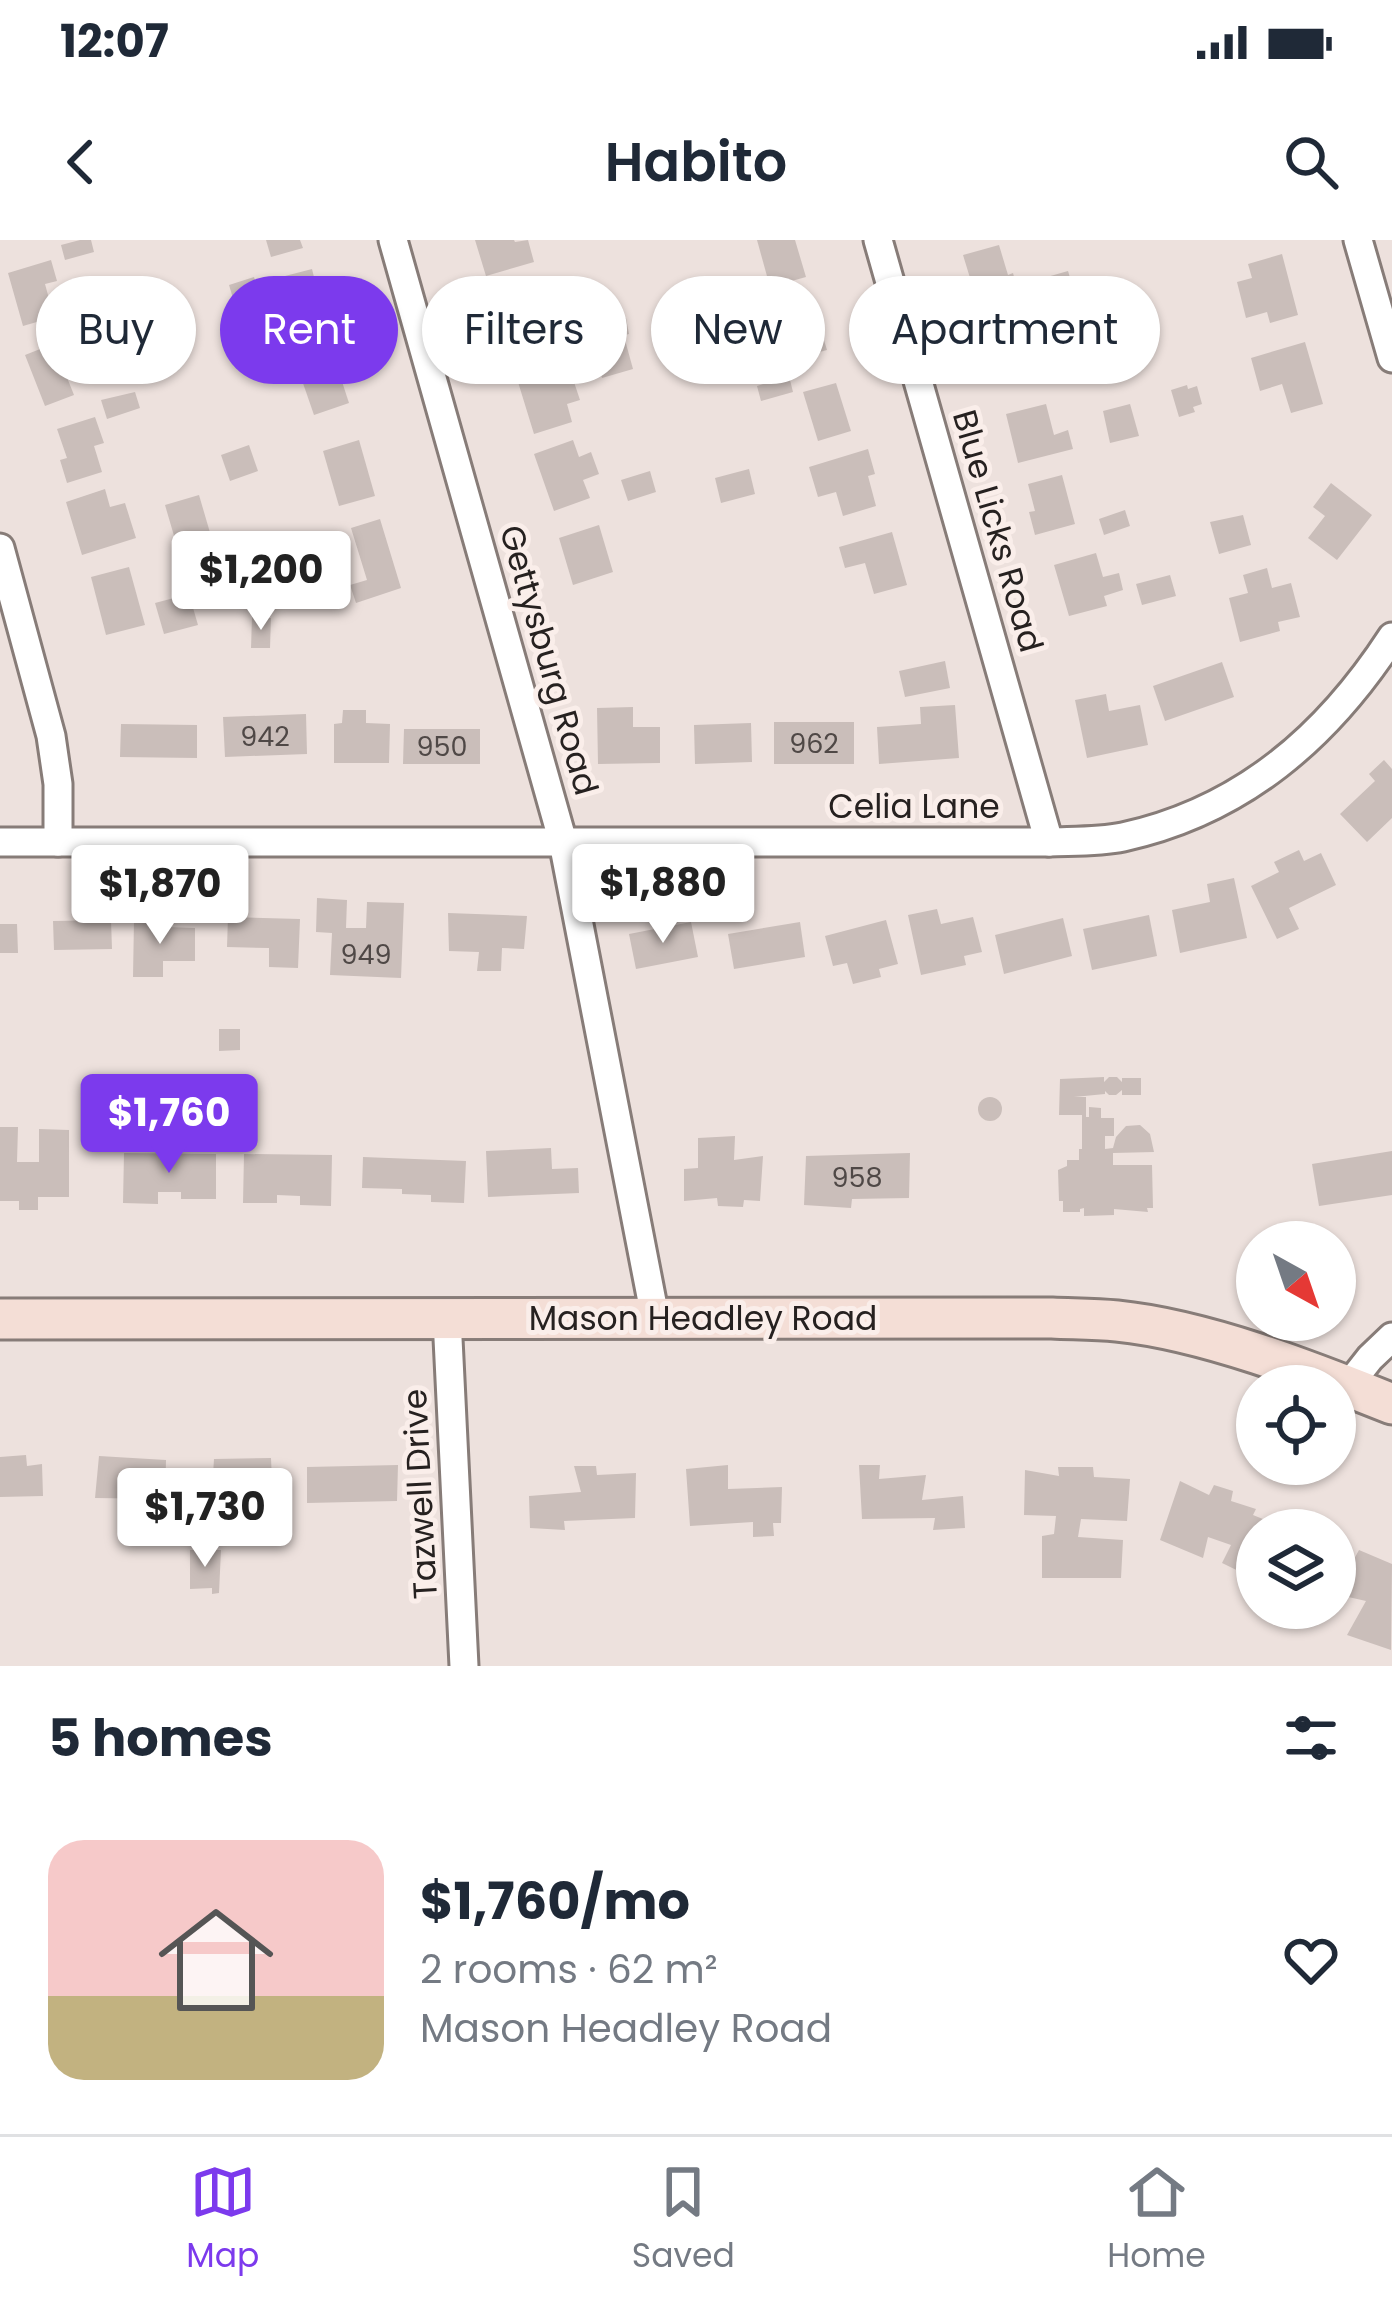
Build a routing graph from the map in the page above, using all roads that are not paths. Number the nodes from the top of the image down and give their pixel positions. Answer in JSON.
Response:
{"nodes":[{"id":1,"x":393,"y":240,"type":"edge"},
{"id":2,"x":878,"y":240,"type":"edge"},
{"id":3,"x":1358,"y":240,"type":"edge"},
{"id":4,"x":1392,"y":358,"type":"edge"},
{"id":5,"x":0,"y":548,"type":"edge"},
{"id":6,"x":1392,"y":637,"type":"edge"},
{"id":7,"x":0,"y":842,"type":"edge"},
{"id":8,"x":58,"y":842,"type":"junction"},
{"id":9,"x":563,"y":842,"type":"junction"},
{"id":10,"x":1049,"y":842,"type":"junction"},
{"id":11,"x":655,"y":1317,"type":"junction"},
{"id":12,"x":447,"y":1318,"type":"junction"},
{"id":13,"x":0,"y":1319,"type":"edge"},
{"id":14,"x":1392,"y":1337,"type":"edge"},
{"id":15,"x":1285,"y":1365,"type":"edge"},
{"id":16,"x":1356,"y":1376,"type":"edge"},
{"id":17,"x":1356,"y":1389,"type":"edge"},
{"id":18,"x":1392,"y":1404,"type":"edge"},
{"id":19,"x":464,"y":1666,"type":"edge"}],
"edges":[{"from":1,"to":9,"type":"street","name":"Gettysburg Road"},
{"from":2,"to":10,"type":"street","name":"Blue Licks Road"},
{"from":3,"to":4,"type":"street"},
{"from":5,"to":8,"type":"street"},
{"from":6,"to":10,"type":"street","name":"Celia Lane"},
{"from":7,"to":8,"type":"street","name":"Celia Lane"},
{"from":8,"to":9,"type":"street","name":"Celia Lane"},
{"from":9,"to":10,"type":"street","name":"Celia Lane"},
{"from":9,"to":11,"type":"street","name":"Gettysburg Road"},
{"from":11,"to":12,"type":"main road","name":"Mason Headley Road"},
{"from":11,"to":15,"type":"main road","name":"Mason Headley Road"},
{"from":12,"to":13,"type":"main road","name":"Mason Headley Road"},
{"from":12,"to":19,"type":"street","name":"Tazwell Drive"},
{"from":14,"to":16,"type":"street"},
{"from":17,"to":18,"type":"main road","name":"Mason Headley Road"}]}
